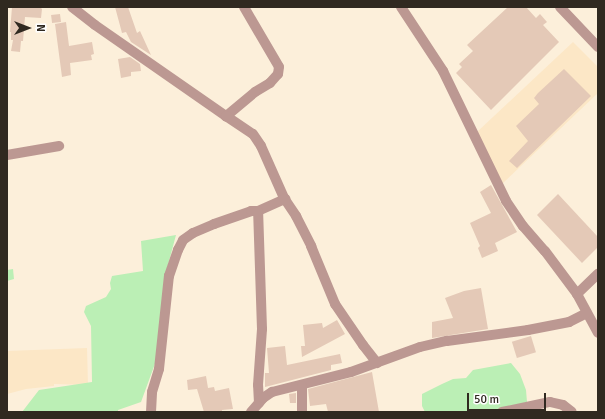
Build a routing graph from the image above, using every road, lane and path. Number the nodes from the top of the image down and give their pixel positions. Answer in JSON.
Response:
{"nodes":[{"id":1,"x":72,"y":7,"type":"edge"},
{"id":2,"x":244,"y":7,"type":"edge"},
{"id":3,"x":401,"y":7,"type":"edge"},
{"id":4,"x":560,"y":7,"type":"edge"},
{"id":5,"x":598,"y":47,"type":"edge"},
{"id":6,"x":226,"y":116,"type":"junction"},
{"id":7,"x":59,"y":146,"type":"dead end"},
{"id":8,"x":7,"y":155,"type":"edge"},
{"id":9,"x":285,"y":199,"type":"junction"},
{"id":10,"x":258,"y":211,"type":"junction"},
{"id":11,"x":598,"y":274,"type":"edge"},
{"id":12,"x":577,"y":294,"type":"junction"},
{"id":13,"x":587,"y":314,"type":"junction"},
{"id":14,"x":598,"y":333,"type":"edge"},
{"id":15,"x":377,"y":363,"type":"junction"},
{"id":16,"x":302,"y":386,"type":"junction"},
{"id":17,"x":259,"y":403,"type":"junction"},
{"id":18,"x":151,"y":412,"type":"edge"},
{"id":19,"x":251,"y":412,"type":"edge"},
{"id":20,"x":302,"y":412,"type":"edge"},
{"id":21,"x":502,"y":412,"type":"edge"},
{"id":22,"x":572,"y":412,"type":"edge"}],
"edges":[{"from":1,"to":6,"type":"street"},
{"from":2,"to":6,"type":"street"},
{"from":3,"to":12,"type":"street"},
{"from":4,"to":5,"type":"street"},
{"from":6,"to":9,"type":"street"},
{"from":7,"to":8,"type":"street"},
{"from":9,"to":10,"type":"street"},
{"from":9,"to":15,"type":"street"},
{"from":10,"to":17,"type":"street"},
{"from":10,"to":18,"type":"street"},
{"from":11,"to":12,"type":"street"},
{"from":12,"to":13,"type":"street"},
{"from":13,"to":14,"type":"street"},
{"from":13,"to":15,"type":"street"},
{"from":15,"to":16,"type":"street"},
{"from":16,"to":17,"type":"street"},
{"from":16,"to":20,"type":"street"},
{"from":17,"to":19,"type":"street"},
{"from":21,"to":22,"type":"street"}]}
